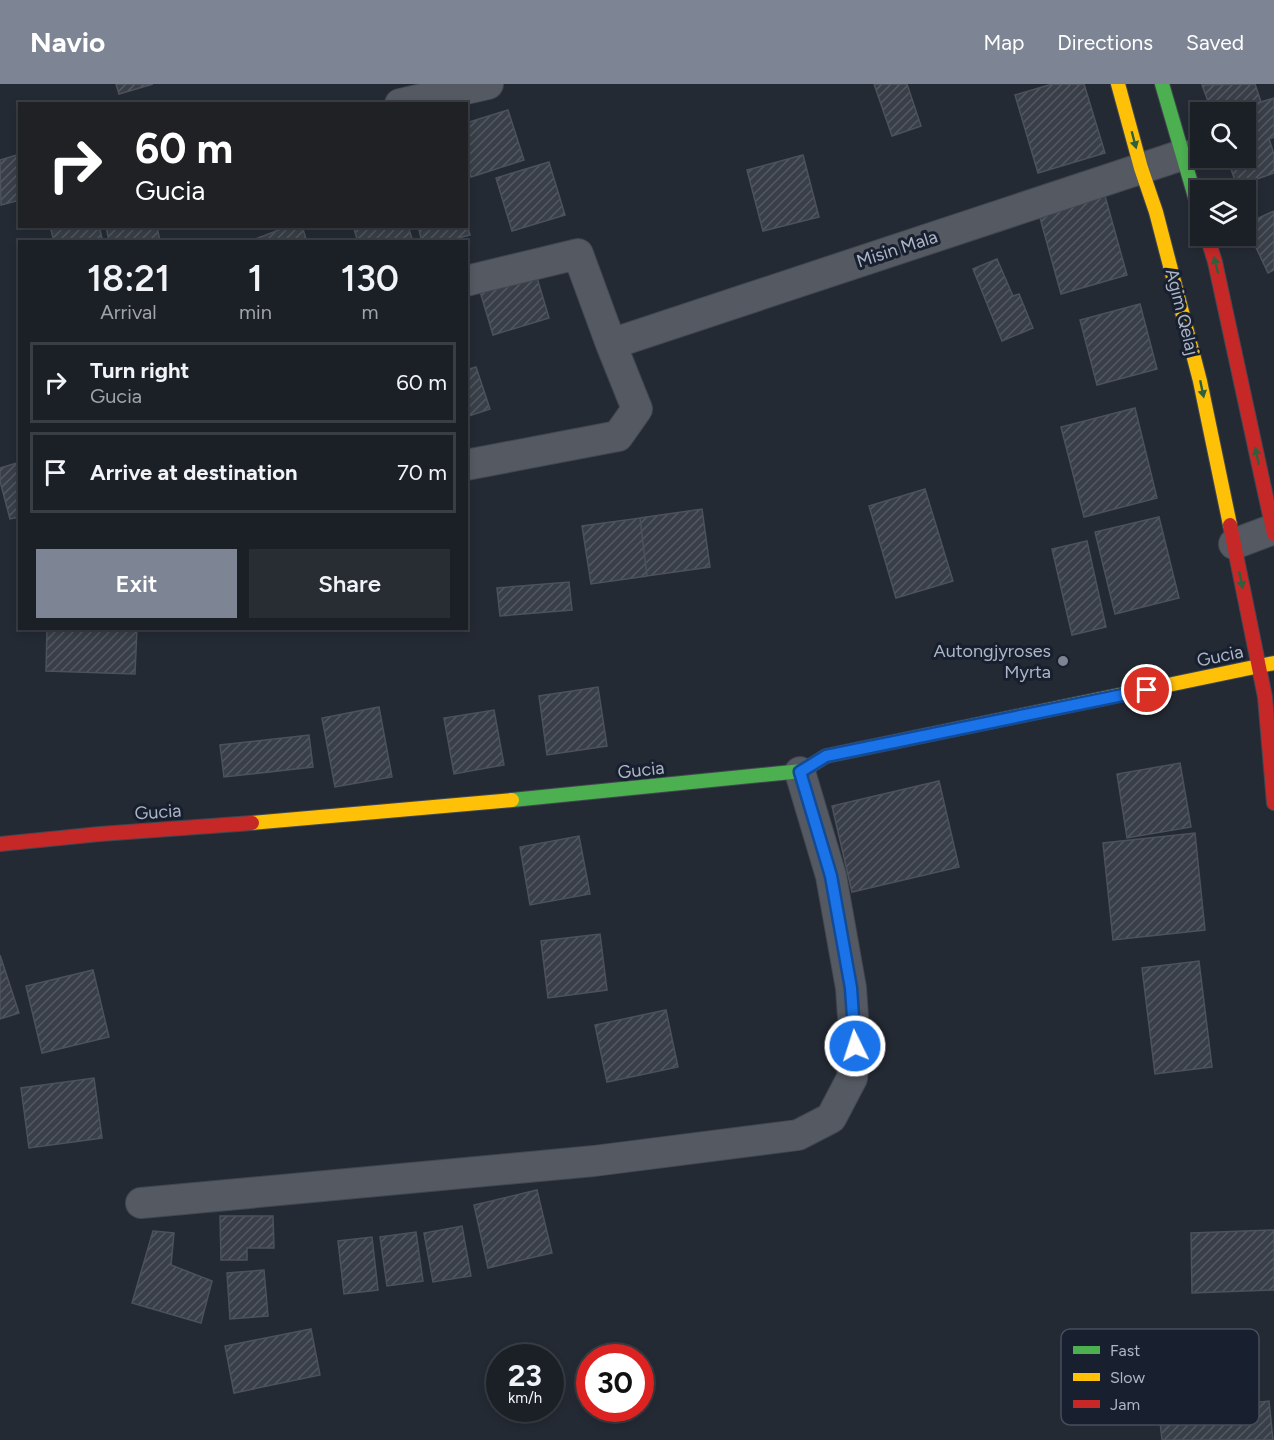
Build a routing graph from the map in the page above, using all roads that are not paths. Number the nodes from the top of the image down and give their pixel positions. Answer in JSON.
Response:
{"nodes":[{"id":1,"x":488,"y":84,"type":"edge"},
{"id":2,"x":1118,"y":84,"type":"edge"},
{"id":3,"x":1162,"y":84,"type":"edge"},
{"id":4,"x":409,"y":102,"type":"edge"},
{"id":5,"x":1182,"y":154,"type":"junction"},
{"id":6,"x":1141,"y":168,"type":"junction"},
{"id":7,"x":1190,"y":181,"type":"edge"},
{"id":8,"x":1210,"y":246,"type":"edge"},
{"id":9,"x":468,"y":281,"type":"edge"},
{"id":10,"x":611,"y":344,"type":"junction"},
{"id":11,"x":468,"y":465,"type":"edge"},
{"id":12,"x":1274,"y":530,"type":"edge"},
{"id":13,"x":1234,"y":544,"type":"junction"},
{"id":14,"x":1274,"y":663,"type":"edge"},
{"id":15,"x":1260,"y":666,"type":"junction"},
{"id":16,"x":800,"y":772,"type":"junction"},
{"id":17,"x":1274,"y":803,"type":"edge"},
{"id":18,"x":0,"y":844,"type":"edge"},
{"id":19,"x":141,"y":1203,"type":"dead end"}],
"edges":[{"from":1,"to":4,"type":"street"},
{"from":2,"to":6,"type":"street","name":"Agim Qelaj","one_way":true},
{"from":3,"to":5,"type":"street"},
{"from":5,"to":6,"type":"street","name":"Misin Mala"},
{"from":5,"to":7,"type":"street"},
{"from":6,"to":10,"type":"street","name":"Misin Mala"},
{"from":6,"to":13,"type":"street","name":"Agim Qelaj","one_way":true},
{"from":12,"to":8,"type":"street","one_way":true},
{"from":9,"to":10,"type":"street"},
{"from":10,"to":11,"type":"street"},
{"from":12,"to":13,"type":"street"},
{"from":13,"to":15,"type":"street","name":"Agim Qelaj","one_way":true},
{"from":14,"to":15,"type":"street","name":"Gucia"},
{"from":15,"to":16,"type":"street","name":"Gucia"},
{"from":15,"to":17,"type":"street","name":"Agim Qelaj"},
{"from":16,"to":18,"type":"street","name":"Gucia"},
{"from":16,"to":19,"type":"street"}]}
